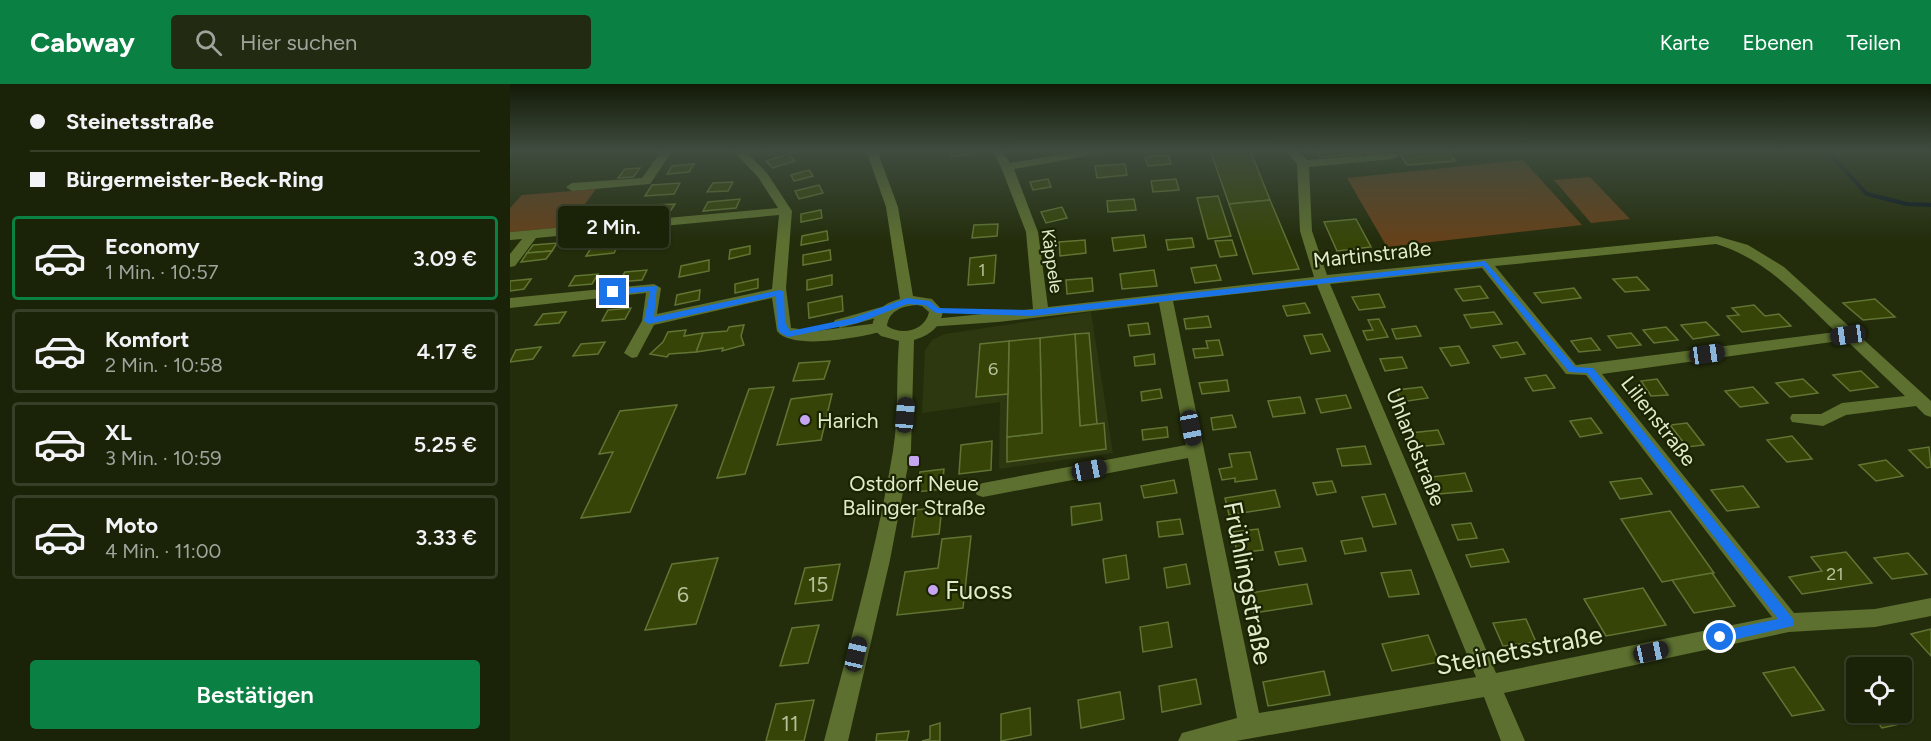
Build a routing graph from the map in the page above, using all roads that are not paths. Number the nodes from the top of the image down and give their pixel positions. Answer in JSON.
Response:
{"nodes":[{"id":1,"x":647,"y":181,"type":"edge"},
{"id":2,"x":766,"y":181,"type":"edge"},
{"id":3,"x":882,"y":181,"type":"edge"},
{"id":4,"x":1012,"y":181,"type":"edge"},
{"id":5,"x":1304,"y":181,"type":"edge"},
{"id":6,"x":572,"y":187,"type":"dead end"},
{"id":7,"x":786,"y":211,"type":"junction"},
{"id":8,"x":532,"y":234,"type":"junction"},
{"id":9,"x":510,"y":236,"type":"edge"},
{"id":10,"x":510,"y":263,"type":"edge"},
{"id":11,"x":1485,"y":263,"type":"junction"},
{"id":12,"x":1322,"y":280,"type":"junction"},
{"id":13,"x":780,"y":292,"type":"junction"},
{"id":14,"x":1164,"y":298,"type":"junction"},
{"id":15,"x":907,"y":301,"type":"junction"},
{"id":16,"x":510,"y":303,"type":"edge"},
{"id":17,"x":885,"y":311,"type":"junction"},
{"id":18,"x":1036,"y":312,"type":"junction"},
{"id":19,"x":934,"y":317,"type":"junction"},
{"id":20,"x":649,"y":321,"type":"junction"},
{"id":21,"x":879,"y":328,"type":"junction"},
{"id":22,"x":788,"y":334,"type":"junction"},
{"id":23,"x":1848,"y":335,"type":"junction"},
{"id":24,"x":907,"y":336,"type":"junction"},
{"id":25,"x":632,"y":353,"type":"dead end"},
{"id":26,"x":1590,"y":370,"type":"junction"},
{"id":27,"x":1925,"y":405,"type":"edge"},
{"id":28,"x":1798,"y":418,"type":"dead end"},
{"id":29,"x":1195,"y":450,"type":"junction"},
{"id":30,"x":983,"y":490,"type":"dead end"},
{"id":31,"x":1931,"y":607,"type":"edge"},
{"id":32,"x":1788,"y":622,"type":"junction"},
{"id":33,"x":1490,"y":685,"type":"junction"},
{"id":34,"x":1250,"y":726,"type":"junction"},
{"id":35,"x":836,"y":741,"type":"edge"},
{"id":36,"x":1190,"y":741,"type":"edge"},
{"id":37,"x":1513,"y":741,"type":"edge"}],
"edges":[{"from":1,"to":6,"type":"street"},
{"from":2,"to":7,"type":"street"},
{"from":3,"to":15,"type":"street"},
{"from":4,"to":18,"type":"street","name":"Käppele"},
{"from":5,"to":12,"type":"street","name":"Uhlandstraße"},
{"from":7,"to":8,"type":"street"},
{"from":7,"to":13,"type":"street"},
{"from":8,"to":9,"type":"street"},
{"from":8,"to":10,"type":"street"},
{"from":11,"to":12,"type":"street","name":"Martinstraße"},
{"from":11,"to":23,"type":"street","name":"Martinstraße"},
{"from":11,"to":26,"type":"street","name":"Lilienstraße"},
{"from":12,"to":14,"type":"street","name":"Martinstraße"},
{"from":12,"to":33,"type":"street","name":"Uhlandstraße"},
{"from":13,"to":20,"type":"street"},
{"from":13,"to":22,"type":"street"},
{"from":14,"to":18,"type":"street","name":"Martinstraße"},
{"from":14,"to":29,"type":"street","name":"Frühlingstraße"},
{"from":15,"to":17,"type":"street"},
{"from":15,"to":19,"type":"street"},
{"from":16,"to":20,"type":"street"},
{"from":17,"to":21,"type":"street"},
{"from":17,"to":22,"type":"street"},
{"from":18,"to":19,"type":"street","name":"Martinstraße"},
{"from":19,"to":24,"type":"street"},
{"from":20,"to":25,"type":"street"},
{"from":21,"to":22,"type":"street"},
{"from":21,"to":24,"type":"street"},
{"from":23,"to":26,"type":"street"},
{"from":23,"to":27,"type":"street"},
{"from":24,"to":35,"type":"street"},
{"from":26,"to":32,"type":"street","name":"Lilienstraße"},
{"from":27,"to":28,"type":"street"},
{"from":29,"to":30,"type":"street"},
{"from":29,"to":34,"type":"street","name":"Frühlingstraße"},
{"from":31,"to":32,"type":"street","name":"Steinetsstraße"},
{"from":32,"to":33,"type":"street","name":"Steinetsstraße"},
{"from":33,"to":34,"type":"street","name":"Steinetsstraße"},
{"from":33,"to":37,"type":"street","name":"Uhlandstraße"},
{"from":34,"to":36,"type":"street","name":"Steinetsstraße"}]}
